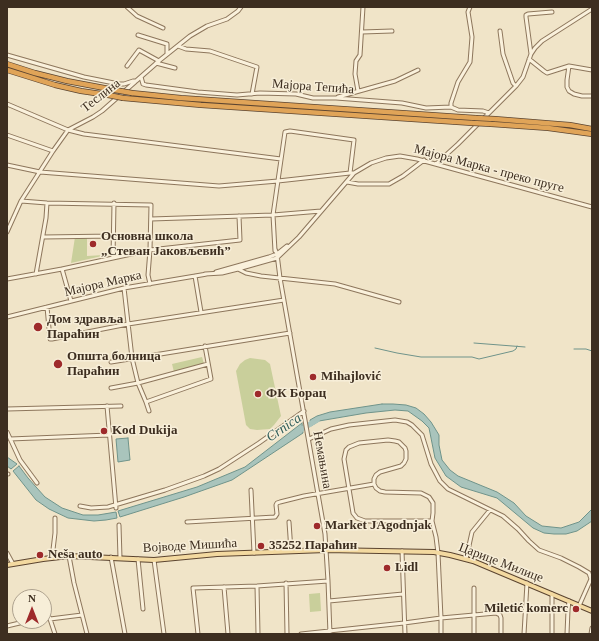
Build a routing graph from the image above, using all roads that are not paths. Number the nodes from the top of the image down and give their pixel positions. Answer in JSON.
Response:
{"nodes":[{"id":1,"x":127,"y":7,"type":"edge"},
{"id":2,"x":241,"y":7,"type":"edge"},
{"id":3,"x":363,"y":7,"type":"edge"},
{"id":4,"x":470,"y":7,"type":"edge"},
{"id":5,"x":592,"y":9,"type":"edge"},
{"id":6,"x":552,"y":12,"type":"dead end"},
{"id":7,"x":163,"y":28,"type":"dead end"},
{"id":8,"x":392,"y":31,"type":"dead end"},
{"id":9,"x":500,"y":31,"type":"dead end"},
{"id":10,"x":362,"y":32,"type":"junction"},
{"id":11,"x":138,"y":35,"type":"dead end"},
{"id":12,"x":178,"y":46,"type":"junction"},
{"id":13,"x":7,"y":54,"type":"edge"},
{"id":14,"x":167,"y":54,"type":"junction"},
{"id":15,"x":531,"y":54,"type":"junction"},
{"id":16,"x":529,"y":59,"type":"junction"},
{"id":17,"x":157,"y":62,"type":"junction"},
{"id":18,"x":7,"y":64,"type":"edge"},
{"id":19,"x":127,"y":66,"type":"dead end"},
{"id":20,"x":569,"y":66,"type":"junction"},
{"id":21,"x":175,"y":68,"type":"dead end"},
{"id":22,"x":7,"y":70,"type":"edge"},
{"id":23,"x":418,"y":70,"type":"dead end"},
{"id":24,"x":592,"y":70,"type":"edge"},
{"id":25,"x":141,"y":77,"type":"junction"},
{"id":26,"x":136,"y":81,"type":"junction"},
{"id":27,"x":516,"y":86,"type":"junction"},
{"id":28,"x":358,"y":92,"type":"junction"},
{"id":29,"x":252,"y":94,"type":"junction"},
{"id":30,"x":592,"y":96,"type":"edge"},
{"id":31,"x":336,"y":98,"type":"junction"},
{"id":32,"x":7,"y":104,"type":"edge"},
{"id":33,"x":451,"y":107,"type":"junction"},
{"id":34,"x":489,"y":113,"type":"junction"},
{"id":35,"x":592,"y":129,"type":"edge"},
{"id":36,"x":68,"y":130,"type":"junction"},
{"id":37,"x":592,"y":134,"type":"edge"},
{"id":38,"x":7,"y":135,"type":"edge"},
{"id":39,"x":53,"y":151,"type":"junction"},
{"id":40,"x":281,"y":159,"type":"junction"},
{"id":41,"x":424,"y":160,"type":"junction"},
{"id":42,"x":436,"y":164,"type":"junction"},
{"id":43,"x":7,"y":165,"type":"edge"},
{"id":44,"x":40,"y":172,"type":"junction"},
{"id":45,"x":352,"y":173,"type":"junction"},
{"id":46,"x":278,"y":180,"type":"junction"},
{"id":47,"x":347,"y":182,"type":"junction"},
{"id":48,"x":342,"y":188,"type":"joint"},
{"id":49,"x":21,"y":201,"type":"junction"},
{"id":50,"x":47,"y":203,"type":"junction"},
{"id":51,"x":114,"y":204,"type":"junction"},
{"id":52,"x":592,"y":207,"type":"edge"},
{"id":53,"x":321,"y":211,"type":"junction"},
{"id":54,"x":273,"y":215,"type":"junction"},
{"id":55,"x":239,"y":216,"type":"junction"},
{"id":56,"x":151,"y":219,"type":"junction"},
{"id":57,"x":7,"y":232,"type":"edge"},
{"id":58,"x":113,"y":236,"type":"junction"},
{"id":59,"x":43,"y":237,"type":"junction"},
{"id":60,"x":150,"y":250,"type":"junction"},
{"id":61,"x":276,"y":256,"type":"junction"},
{"id":62,"x":113,"y":258,"type":"junction"},
{"id":63,"x":62,"y":269,"type":"junction"},
{"id":64,"x":238,"y":269,"type":"junction"},
{"id":65,"x":36,"y":274,"type":"junction"},
{"id":66,"x":205,"y":274,"type":"junction"},
{"id":67,"x":195,"y":276,"type":"junction"},
{"id":68,"x":280,"y":278,"type":"junction"},
{"id":69,"x":7,"y":279,"type":"edge"},
{"id":70,"x":150,"y":284,"type":"junction"},
{"id":71,"x":124,"y":288,"type":"junction"},
{"id":72,"x":284,"y":300,"type":"junction"},
{"id":73,"x":71,"y":301,"type":"junction"},
{"id":74,"x":399,"y":302,"type":"dead end"},
{"id":75,"x":47,"y":307,"type":"junction"},
{"id":76,"x":201,"y":312,"type":"junction"},
{"id":77,"x":7,"y":316,"type":"edge"},
{"id":78,"x":128,"y":324,"type":"junction"},
{"id":79,"x":290,"y":333,"type":"junction"},
{"id":80,"x":205,"y":346,"type":"junction"},
{"id":81,"x":132,"y":358,"type":"junction"},
{"id":82,"x":111,"y":362,"type":"dead end"},
{"id":83,"x":208,"y":364,"type":"junction"},
{"id":84,"x":138,"y":383,"type":"junction"},
{"id":85,"x":110,"y":388,"type":"dead end"},
{"id":86,"x":146,"y":402,"type":"junction"},
{"id":87,"x":107,"y":406,"type":"junction"},
{"id":88,"x":121,"y":406,"type":"dead end"},
{"id":89,"x":7,"y":409,"type":"edge"},
{"id":90,"x":149,"y":411,"type":"dead end"},
{"id":91,"x":304,"y":413,"type":"junction"},
{"id":92,"x":7,"y":432,"type":"edge"},
{"id":93,"x":109,"y":435,"type":"junction"},
{"id":94,"x":308,"y":438,"type":"junction"},
{"id":95,"x":10,"y":439,"type":"junction"},
{"id":96,"x":37,"y":483,"type":"dead end"},
{"id":97,"x":374,"y":484,"type":"junction"},
{"id":98,"x":348,"y":488,"type":"junction"},
{"id":99,"x":251,"y":490,"type":"dead end"},
{"id":100,"x":318,"y":493,"type":"junction"},
{"id":101,"x":80,"y":506,"type":"dead end"},
{"id":102,"x":116,"y":506,"type":"junction"},
{"id":103,"x":490,"y":510,"type":"junction"},
{"id":104,"x":55,"y":518,"type":"dead end"},
{"id":105,"x":252,"y":519,"type":"junction"},
{"id":106,"x":432,"y":521,"type":"junction"},
{"id":107,"x":187,"y":522,"type":"dead end"},
{"id":108,"x":289,"y":522,"type":"dead end"},
{"id":109,"x":119,"y":525,"type":"dead end"},
{"id":110,"x":326,"y":550,"type":"junction"},
{"id":111,"x":291,"y":551,"type":"junction"},
{"id":112,"x":402,"y":551,"type":"junction"},
{"id":113,"x":7,"y":553,"type":"edge"},
{"id":114,"x":254,"y":553,"type":"junction"},
{"id":115,"x":438,"y":553,"type":"junction"},
{"id":116,"x":70,"y":556,"type":"junction"},
{"id":117,"x":111,"y":557,"type":"junction"},
{"id":118,"x":52,"y":558,"type":"junction"},
{"id":119,"x":120,"y":558,"type":"junction"},
{"id":120,"x":138,"y":559,"type":"junction"},
{"id":121,"x":466,"y":559,"type":"junction"},
{"id":122,"x":154,"y":560,"type":"junction"},
{"id":123,"x":13,"y":564,"type":"junction"},
{"id":124,"x":7,"y":565,"type":"edge"},
{"id":125,"x":328,"y":581,"type":"junction"},
{"id":126,"x":286,"y":584,"type":"junction"},
{"id":127,"x":527,"y":584,"type":"junction"},
{"id":128,"x":257,"y":586,"type":"junction"},
{"id":129,"x":224,"y":587,"type":"junction"},
{"id":130,"x":474,"y":588,"type":"dead end"},
{"id":131,"x":403,"y":594,"type":"junction"},
{"id":132,"x":552,"y":594,"type":"junction"},
{"id":133,"x":329,"y":601,"type":"junction"},
{"id":134,"x":569,"y":601,"type":"junction"},
{"id":135,"x":579,"y":606,"type":"junction"},
{"id":136,"x":144,"y":609,"type":"dead end"},
{"id":137,"x":592,"y":611,"type":"edge"},
{"id":138,"x":82,"y":615,"type":"junction"},
{"id":139,"x":474,"y":616,"type":"junction"},
{"id":140,"x":441,"y":618,"type":"junction"},
{"id":141,"x":52,"y":619,"type":"edge"},
{"id":142,"x":404,"y":623,"type":"junction"},
{"id":143,"x":592,"y":628,"type":"edge"},
{"id":144,"x":330,"y":633,"type":"edge"},
{"id":145,"x":87,"y":634,"type":"edge"},
{"id":146,"x":125,"y":634,"type":"edge"},
{"id":147,"x":164,"y":634,"type":"edge"},
{"id":148,"x":198,"y":634,"type":"edge"},
{"id":149,"x":228,"y":634,"type":"edge"},
{"id":150,"x":258,"y":634,"type":"edge"},
{"id":151,"x":286,"y":634,"type":"edge"},
{"id":152,"x":301,"y":634,"type":"edge"},
{"id":153,"x":405,"y":634,"type":"edge"},
{"id":154,"x":441,"y":634,"type":"edge"},
{"id":155,"x":474,"y":634,"type":"edge"},
{"id":156,"x":501,"y":634,"type":"edge"},
{"id":157,"x":524,"y":634,"type":"edge"},
{"id":158,"x":552,"y":634,"type":"edge"},
{"id":159,"x":568,"y":634,"type":"edge"},
{"id":160,"x":591,"y":634,"type":"edge"}],
"edges":[{"from":1,"to":7,"type":"street"},
{"from":2,"to":12,"type":"street","name":"Теслина"},
{"from":3,"to":10,"type":"street"},
{"from":4,"to":33,"type":"street"},
{"from":5,"to":15,"type":"street"},
{"from":6,"to":15,"type":"street"},
{"from":8,"to":10,"type":"street"},
{"from":9,"to":27,"type":"street"},
{"from":10,"to":28,"type":"street"},
{"from":11,"to":14,"type":"street"},
{"from":12,"to":14,"type":"street","name":"Теслина"},
{"from":12,"to":29,"type":"street"},
{"from":13,"to":26,"type":"street"},
{"from":14,"to":17,"type":"street","name":"Теслина"},
{"from":15,"to":16,"type":"street"},
{"from":16,"to":20,"type":"street"},
{"from":16,"to":27,"type":"street"},
{"from":17,"to":19,"type":"street"},
{"from":17,"to":21,"type":"street"},
{"from":17,"to":25,"type":"street","name":"Теслина"},
{"from":18,"to":35,"type":"highway","bridge":true},
{"from":20,"to":24,"type":"street"},
{"from":20,"to":30,"type":"street"},
{"from":22,"to":37,"type":"highway","bridge":true},
{"from":23,"to":28,"type":"street"},
{"from":25,"to":26,"type":"street","name":"Теслина"},
{"from":25,"to":29,"type":"street","name":"Мајора Тепића"},
{"from":26,"to":36,"type":"street","name":"Теслина"},
{"from":27,"to":34,"type":"street"},
{"from":28,"to":31,"type":"street"},
{"from":29,"to":31,"type":"street","name":"Мајора Тепића"},
{"from":31,"to":33,"type":"street","name":"Мајора Тепића"},
{"from":32,"to":36,"type":"street"},
{"from":33,"to":34,"type":"street","name":"Мајора Тепића"},
{"from":34,"to":42,"type":"street"},
{"from":36,"to":39,"type":"street","name":"Теслина"},
{"from":36,"to":40,"type":"street"},
{"from":38,"to":39,"type":"street"},
{"from":39,"to":44,"type":"street","name":"Теслина"},
{"from":40,"to":45,"type":"street","name":"Немањина"},
{"from":40,"to":46,"type":"street","name":"Немањина"},
{"from":41,"to":42,"type":"street","name":"Мајора Марка - преко пруге"},
{"from":41,"to":45,"type":"street","name":"Мајора Марка - преко пруге"},
{"from":41,"to":47,"type":"street"},
{"from":42,"to":52,"type":"street","name":"Мајора Марка - преко пруге"},
{"from":43,"to":44,"type":"street"},
{"from":44,"to":46,"type":"street"},
{"from":44,"to":49,"type":"street","name":"Теслина"},
{"from":45,"to":46,"type":"street"},
{"from":45,"to":47,"type":"street","name":"Мајора Марка - преко пруге"},
{"from":46,"to":54,"type":"street","name":"Немањина"},
{"from":47,"to":48,"type":"street","name":"Мајора Марка - преко пруге"},
{"from":48,"to":53,"type":"street","name":"Мајора Марка"},
{"from":49,"to":50,"type":"street"},
{"from":49,"to":57,"type":"street","name":"Теслина"},
{"from":50,"to":51,"type":"street"},
{"from":50,"to":59,"type":"street"},
{"from":51,"to":56,"type":"street"},
{"from":51,"to":58,"type":"street"},
{"from":53,"to":54,"type":"street"},
{"from":53,"to":61,"type":"street","name":"Мајора Марка"},
{"from":54,"to":55,"type":"street"},
{"from":54,"to":61,"type":"street","name":"Немањина"},
{"from":55,"to":56,"type":"street"},
{"from":55,"to":60,"type":"street"},
{"from":56,"to":60,"type":"street"},
{"from":58,"to":59,"type":"street"},
{"from":58,"to":62,"type":"street"},
{"from":59,"to":65,"type":"street"},
{"from":60,"to":62,"type":"street"},
{"from":60,"to":70,"type":"street"},
{"from":61,"to":64,"type":"street","name":"Мајора Марка"},
{"from":61,"to":66,"type":"street","name":"Мајора Марка"},
{"from":61,"to":68,"type":"street","name":"Немањина"},
{"from":62,"to":63,"type":"street"},
{"from":63,"to":65,"type":"street"},
{"from":63,"to":73,"type":"street"},
{"from":64,"to":66,"type":"street","name":"Мајора Марка"},
{"from":64,"to":68,"type":"street"},
{"from":65,"to":69,"type":"street"},
{"from":66,"to":67,"type":"street","name":"Мајора Марка"},
{"from":67,"to":70,"type":"street","name":"Мајора Марка"},
{"from":67,"to":76,"type":"street"},
{"from":68,"to":72,"type":"street","name":"Немањина"},
{"from":68,"to":74,"type":"street"},
{"from":70,"to":71,"type":"street","name":"Мајора Марка"},
{"from":71,"to":73,"type":"street","name":"Мајора Марка"},
{"from":71,"to":78,"type":"street"},
{"from":72,"to":76,"type":"street"},
{"from":72,"to":79,"type":"street","name":"Немањина"},
{"from":73,"to":75,"type":"street","name":"Мајора Марка"},
{"from":75,"to":77,"type":"street","name":"Мајора Марка"},
{"from":75,"to":78,"type":"street"},
{"from":76,"to":78,"type":"street"},
{"from":78,"to":81,"type":"street"},
{"from":79,"to":80,"type":"street"},
{"from":79,"to":91,"type":"street","name":"Немањина"},
{"from":80,"to":81,"type":"street"},
{"from":80,"to":83,"type":"street"},
{"from":81,"to":82,"type":"street"},
{"from":81,"to":84,"type":"street"},
{"from":83,"to":84,"type":"street"},
{"from":83,"to":86,"type":"street"},
{"from":84,"to":85,"type":"street"},
{"from":84,"to":86,"type":"street"},
{"from":86,"to":90,"type":"street"},
{"from":87,"to":88,"type":"street"},
{"from":87,"to":89,"type":"street"},
{"from":87,"to":93,"type":"street"},
{"from":91,"to":94,"type":"street","name":"Немањина"},
{"from":91,"to":102,"type":"street"},
{"from":92,"to":95,"type":"street"},
{"from":93,"to":95,"type":"street"},
{"from":93,"to":102,"type":"street"},
{"from":94,"to":100,"type":"street","name":"Немањина"},
{"from":94,"to":103,"type":"street"},
{"from":95,"to":96,"type":"street"},
{"from":97,"to":98,"type":"street"},
{"from":97,"to":98,"type":"street"},
{"from":97,"to":106,"type":"street"},
{"from":98,"to":100,"type":"street"},
{"from":98,"to":106,"type":"street"},
{"from":99,"to":105,"type":"street"},
{"from":100,"to":105,"type":"street"},
{"from":100,"to":110,"type":"street","name":"Немањина"},
{"from":101,"to":102,"type":"street"},
{"from":103,"to":121,"type":"street"},
{"from":103,"to":135,"type":"street"},
{"from":104,"to":118,"type":"street"},
{"from":105,"to":107,"type":"street"},
{"from":105,"to":114,"type":"street"},
{"from":106,"to":115,"type":"street"},
{"from":108,"to":111,"type":"street"},
{"from":109,"to":119,"type":"street"},
{"from":110,"to":111,"type":"main road","name":"Војводе Мишића"},
{"from":110,"to":112,"type":"main road","name":"Царице Милице"},
{"from":110,"to":125,"type":"street","name":"Немањина"},
{"from":111,"to":114,"type":"main road","name":"Војводе Мишића"},
{"from":112,"to":115,"type":"main road","name":"Царице Милице"},
{"from":112,"to":131,"type":"street"},
{"from":113,"to":123,"type":"street"},
{"from":114,"to":122,"type":"main road","name":"Војводе Мишића"},
{"from":115,"to":121,"type":"main road","name":"Царице Милице"},
{"from":115,"to":140,"type":"street"},
{"from":116,"to":117,"type":"main road","name":"Војводе Мишића"},
{"from":116,"to":118,"type":"main road","name":"Војводе Мишића"},
{"from":116,"to":138,"type":"street"},
{"from":117,"to":119,"type":"main road","name":"Војводе Мишића"},
{"from":117,"to":146,"type":"street"},
{"from":118,"to":123,"type":"main road","name":"Војводе Мишића"},
{"from":119,"to":120,"type":"main road","name":"Војводе Мишића"},
{"from":120,"to":122,"type":"main road","name":"Војводе Мишића"},
{"from":120,"to":136,"type":"street"},
{"from":121,"to":127,"type":"main road","name":"Царице Милице"},
{"from":122,"to":147,"type":"street"},
{"from":123,"to":124,"type":"main road","name":"Војводе Мишића"},
{"from":125,"to":126,"type":"street"},
{"from":125,"to":133,"type":"street","name":"Немањина"},
{"from":126,"to":128,"type":"street"},
{"from":126,"to":151,"type":"street"},
{"from":127,"to":132,"type":"main road","name":"Царице Милице"},
{"from":127,"to":157,"type":"street"},
{"from":128,"to":129,"type":"street"},
{"from":128,"to":150,"type":"street"},
{"from":129,"to":148,"type":"street"},
{"from":129,"to":149,"type":"street"},
{"from":130,"to":139,"type":"street"},
{"from":131,"to":133,"type":"street"},
{"from":131,"to":142,"type":"street"},
{"from":132,"to":134,"type":"main road","name":"Царице Милице"},
{"from":132,"to":158,"type":"street"},
{"from":133,"to":144,"type":"street","name":"Немањина"},
{"from":134,"to":135,"type":"main road","name":"Царице Милице"},
{"from":134,"to":159,"type":"street"},
{"from":135,"to":137,"type":"main road","name":"Царице Милице"},
{"from":138,"to":141,"type":"street"},
{"from":138,"to":145,"type":"street"},
{"from":139,"to":140,"type":"street"},
{"from":139,"to":155,"type":"street"},
{"from":139,"to":156,"type":"street"},
{"from":140,"to":142,"type":"street"},
{"from":140,"to":154,"type":"street"},
{"from":142,"to":144,"type":"street"},
{"from":142,"to":153,"type":"street"},
{"from":143,"to":160,"type":"street"},
{"from":144,"to":152,"type":"street"}]}
